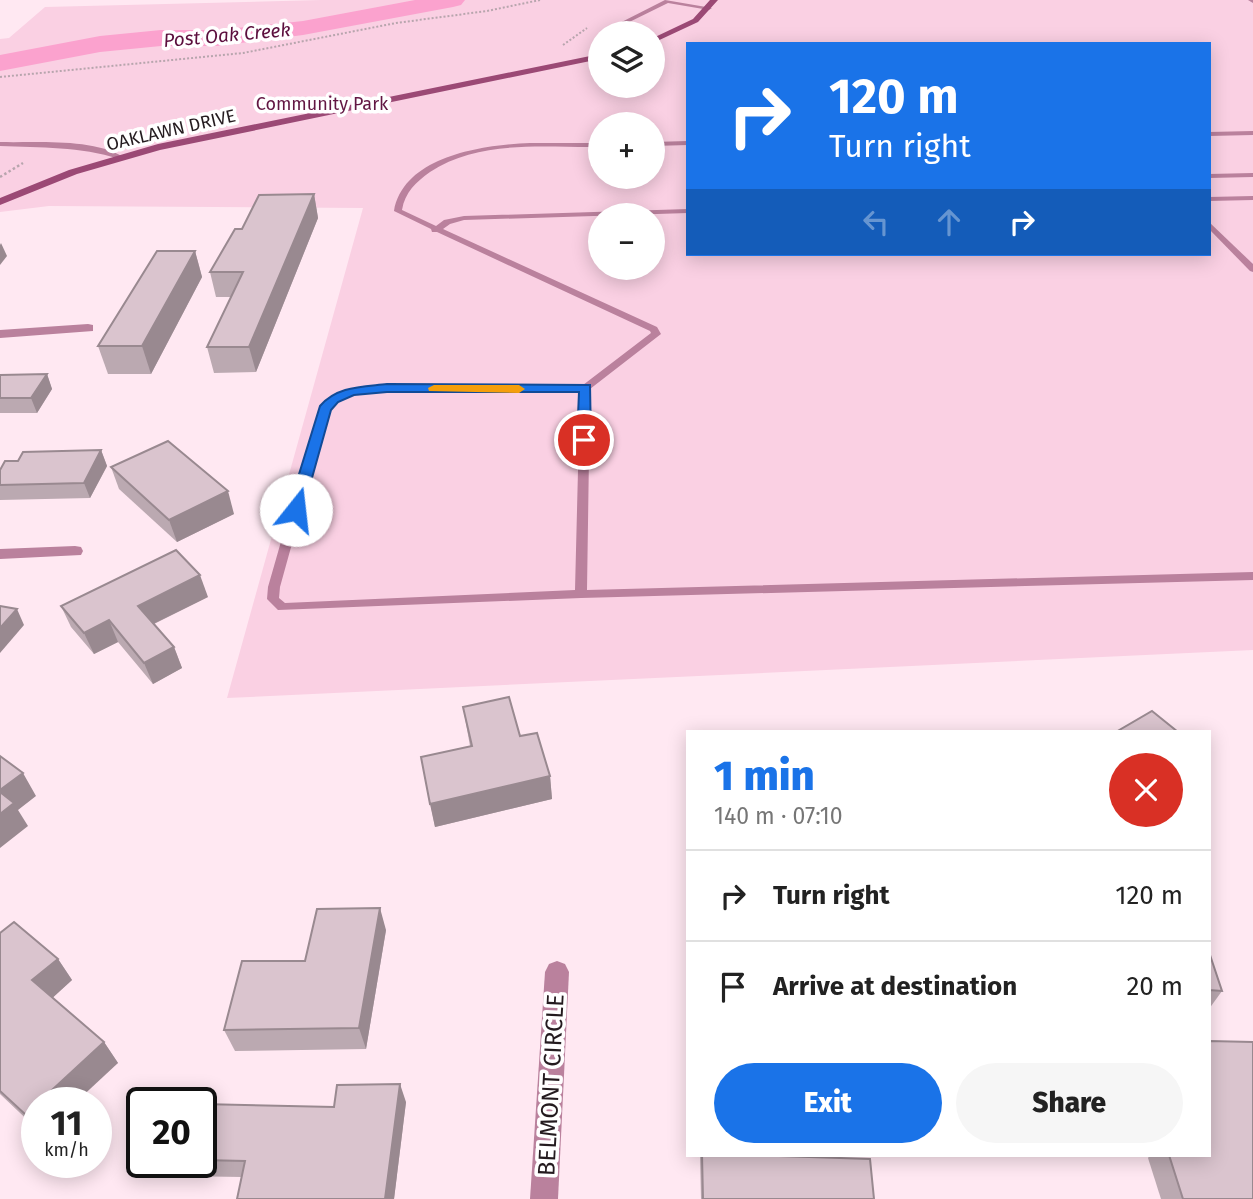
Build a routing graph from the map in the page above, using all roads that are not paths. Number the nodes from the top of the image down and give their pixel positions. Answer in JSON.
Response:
{"nodes":[{"id":1,"x":712,"y":4,"type":"edge"},
{"id":2,"x":628,"y":21,"type":"edge"},
{"id":3,"x":665,"y":36,"type":"edge"},
{"id":4,"x":588,"y":59,"type":"edge"},
{"id":5,"x":1253,"y":133,"type":"edge"},
{"id":6,"x":1211,"y":134,"type":"edge"},
{"id":7,"x":0,"y":144,"type":"edge"},
{"id":8,"x":665,"y":144,"type":"edge"},
{"id":9,"x":686,"y":144,"type":"edge"},
{"id":10,"x":588,"y":145,"type":"edge"},
{"id":11,"x":119,"y":157,"type":"junction"},
{"id":12,"x":1253,"y":175,"type":"edge"},
{"id":13,"x":1211,"y":176,"type":"edge"},
{"id":14,"x":1253,"y":198,"type":"edge"},
{"id":15,"x":1211,"y":199,"type":"edge"},
{"id":16,"x":0,"y":202,"type":"edge"},
{"id":17,"x":686,"y":211,"type":"edge"},
{"id":18,"x":1211,"y":226,"type":"edge"},
{"id":19,"x":435,"y":230,"type":"junction"},
{"id":20,"x":1253,"y":270,"type":"edge"},
{"id":21,"x":88,"y":328,"type":"dead end"},
{"id":22,"x":0,"y":334,"type":"edge"},
{"id":23,"x":585,"y":388,"type":"junction"},
{"id":24,"x":75,"y":551,"type":"dead end"},
{"id":25,"x":0,"y":554,"type":"edge"},
{"id":26,"x":1253,"y":576,"type":"edge"},
{"id":27,"x":581,"y":594,"type":"junction"},
{"id":28,"x":557,"y":972,"type":"dead end"},
{"id":29,"x":544,"y":1199,"type":"edge"}],
"edges":[{"from":1,"to":2,"type":"lane"},
{"from":1,"to":3,"type":"street"},
{"from":4,"to":11,"type":"street","name":"OAKLAWN DRIVE"},
{"from":5,"to":6,"type":"lane"},
{"from":7,"to":11,"type":"lane"},
{"from":8,"to":9,"type":"lane"},
{"from":10,"to":19,"type":"lane"},
{"from":11,"to":16,"type":"street","name":"OAKLAWN DRIVE"},
{"from":12,"to":13,"type":"lane"},
{"from":14,"to":15,"type":"lane"},
{"from":17,"to":19,"type":"lane"},
{"from":18,"to":20,"type":"lane"},
{"from":19,"to":23,"type":"lane"},
{"from":21,"to":22,"type":"street"},
{"from":23,"to":27,"type":"lane"},
{"from":23,"to":27,"type":"lane"},
{"from":24,"to":25,"type":"street"},
{"from":26,"to":27,"type":"lane"},
{"from":28,"to":29,"type":"street","name":"BELMONT CIRCLE"}]}
